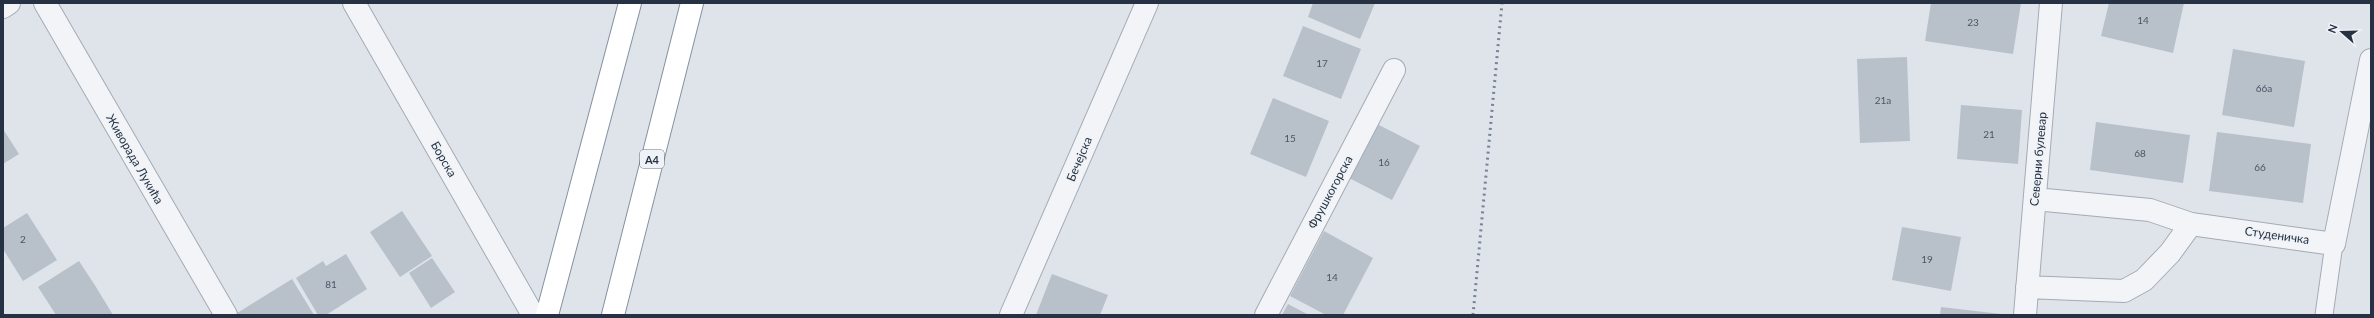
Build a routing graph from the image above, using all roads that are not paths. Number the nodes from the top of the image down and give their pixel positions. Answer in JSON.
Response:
{"nodes":[{"id":1,"x":9,"y":3,"type":"edge"},
{"id":2,"x":45,"y":3,"type":"edge"},
{"id":3,"x":354,"y":3,"type":"edge"},
{"id":4,"x":630,"y":3,"type":"edge"},
{"id":5,"x":692,"y":3,"type":"edge"},
{"id":6,"x":1147,"y":3,"type":"edge"},
{"id":7,"x":2051,"y":3,"type":"edge"},
{"id":8,"x":3,"y":7,"type":"edge"},
{"id":9,"x":2371,"y":60,"type":"edge"},
{"id":10,"x":1394,"y":70,"type":"dead end"},
{"id":11,"x":2035,"y":199,"type":"junction"},
{"id":12,"x":2191,"y":224,"type":"junction"},
{"id":13,"x":2334,"y":244,"type":"junction"},
{"id":14,"x":2027,"y":287,"type":"junction"},
{"id":15,"x":226,"y":315,"type":"edge"},
{"id":16,"x":533,"y":315,"type":"edge"},
{"id":17,"x":547,"y":315,"type":"edge"},
{"id":18,"x":613,"y":315,"type":"edge"},
{"id":19,"x":1011,"y":315,"type":"edge"},
{"id":20,"x":1266,"y":315,"type":"edge"},
{"id":21,"x":2025,"y":315,"type":"edge"},
{"id":22,"x":2324,"y":315,"type":"edge"}],
"edges":[{"from":1,"to":8,"type":"street"},
{"from":2,"to":15,"type":"street","name":"Живорада Лукића"},
{"from":3,"to":16,"type":"street","name":"Борска"},
{"from":4,"to":17,"type":"highway"},
{"from":5,"to":18,"type":"highway","number":"A4"},
{"from":6,"to":19,"type":"street","name":"Бечејска"},
{"from":7,"to":11,"type":"street","name":"Северни булевар"},
{"from":9,"to":13,"type":"street"},
{"from":10,"to":20,"type":"street","name":"Фрушкогорска"},
{"from":11,"to":12,"type":"street","name":"Студеничка"},
{"from":11,"to":14,"type":"street","name":"Северни булевар"},
{"from":12,"to":13,"type":"street","name":"Студеничка"},
{"from":12,"to":14,"type":"street"},
{"from":13,"to":22,"type":"lane"},
{"from":14,"to":21,"type":"street","name":"Северни булевар"}]}
